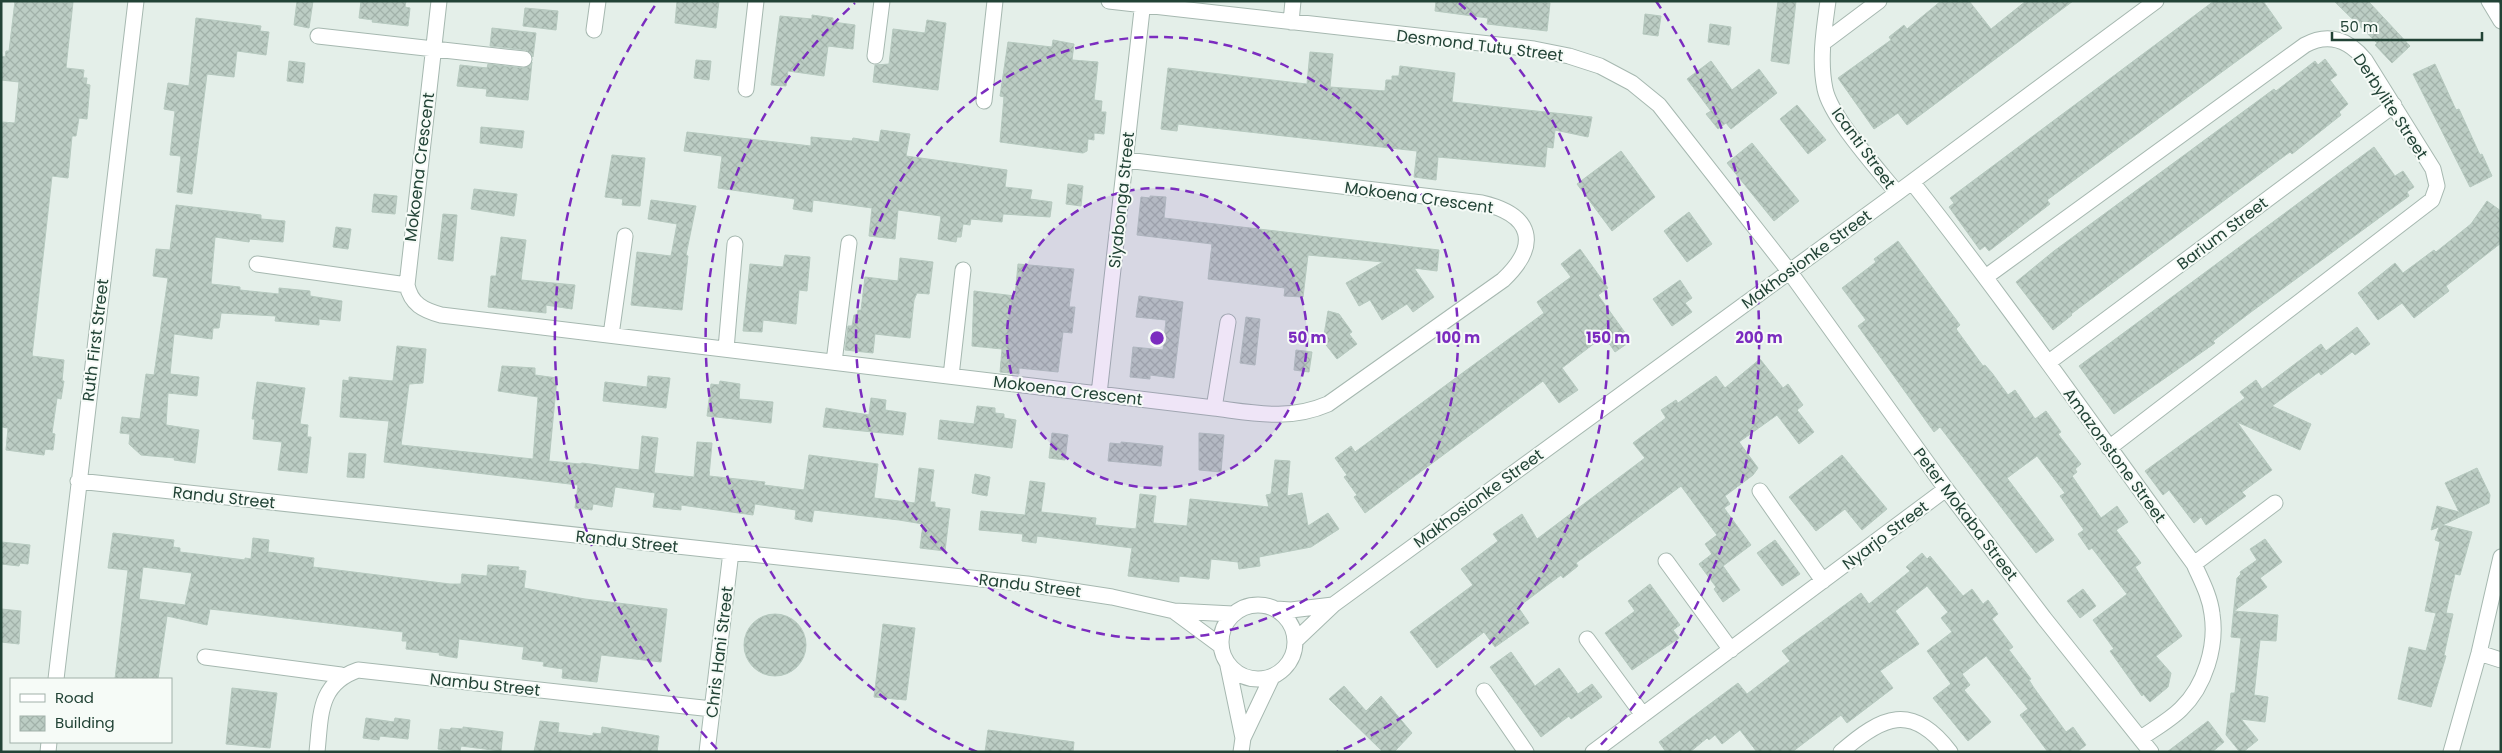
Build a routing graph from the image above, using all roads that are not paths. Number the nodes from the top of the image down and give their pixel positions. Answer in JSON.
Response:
{"nodes":[{"id":1,"x":136,"y":1,"type":"edge"},
{"id":2,"x":439,"y":1,"type":"edge"},
{"id":3,"x":598,"y":1,"type":"edge"},
{"id":4,"x":756,"y":1,"type":"edge"},
{"id":5,"x":882,"y":1,"type":"edge"},
{"id":6,"x":995,"y":1,"type":"edge"},
{"id":7,"x":1109,"y":1,"type":"edge"},
{"id":8,"x":1293,"y":1,"type":"edge"},
{"id":9,"x":1828,"y":1,"type":"edge"},
{"id":10,"x":1880,"y":1,"type":"edge"},
{"id":11,"x":2156,"y":1,"type":"edge"},
{"id":12,"x":2489,"y":1,"type":"edge"},
{"id":13,"x":1143,"y":3,"type":"edge"},
{"id":14,"x":2501,"y":21,"type":"edge"},
{"id":15,"x":1291,"y":22,"type":"junction"},
{"id":16,"x":594,"y":30,"type":"dead end"},
{"id":17,"x":318,"y":36,"type":"dead end"},
{"id":18,"x":1823,"y":44,"type":"junction"},
{"id":19,"x":433,"y":49,"type":"junction"},
{"id":20,"x":875,"y":56,"type":"dead end"},
{"id":21,"x":524,"y":59,"type":"dead end"},
{"id":22,"x":746,"y":89,"type":"dead end"},
{"id":23,"x":984,"y":101,"type":"dead end"},
{"id":24,"x":2394,"y":105,"type":"junction"},
{"id":25,"x":1126,"y":160,"type":"junction"},
{"id":26,"x":1912,"y":182,"type":"junction"},
{"id":27,"x":1897,"y":193,"type":"junction"},
{"id":28,"x":625,"y":236,"type":"dead end"},
{"id":29,"x":849,"y":243,"type":"dead end"},
{"id":30,"x":736,"y":244,"type":"dead end"},
{"id":31,"x":257,"y":264,"type":"dead end"},
{"id":32,"x":963,"y":270,"type":"dead end"},
{"id":33,"x":1789,"y":271,"type":"junction"},
{"id":34,"x":1987,"y":276,"type":"junction"},
{"id":35,"x":407,"y":285,"type":"junction"},
{"id":36,"x":1228,"y":322,"type":"dead end"},
{"id":37,"x":611,"y":335,"type":"junction"},
{"id":38,"x":726,"y":349,"type":"junction"},
{"id":39,"x":834,"y":362,"type":"junction"},
{"id":40,"x":2049,"y":362,"type":"junction"},
{"id":41,"x":951,"y":376,"type":"junction"},
{"id":42,"x":1100,"y":394,"type":"junction"},
{"id":43,"x":1214,"y":408,"type":"junction"},
{"id":44,"x":2109,"y":448,"type":"junction"},
{"id":45,"x":78,"y":482,"type":"junction"},
{"id":46,"x":1946,"y":489,"type":"junction"},
{"id":47,"x":1760,"y":492,"type":"dead end"},
{"id":48,"x":2275,"y":503,"type":"dead end"},
{"id":49,"x":731,"y":552,"type":"junction"},
{"id":50,"x":2501,"y":557,"type":"edge"},
{"id":51,"x":1666,"y":561,"type":"dead end"},
{"id":52,"x":2194,"y":564,"type":"junction"},
{"id":53,"x":1823,"y":581,"type":"junction"},
{"id":54,"x":1333,"y":605,"type":"junction"},
{"id":55,"x":1276,"y":609,"type":"junction"},
{"id":56,"x":1174,"y":611,"type":"junction"},
{"id":57,"x":1233,"y":614,"type":"junction"},
{"id":58,"x":1587,"y":638,"type":"dead end"},
{"id":59,"x":1295,"y":641,"type":"junction"},
{"id":60,"x":1221,"y":646,"type":"junction"},
{"id":61,"x":1730,"y":650,"type":"junction"},
{"id":62,"x":2479,"y":653,"type":"junction"},
{"id":63,"x":205,"y":657,"type":"dead end"},
{"id":64,"x":2501,"y":660,"type":"edge"},
{"id":65,"x":1228,"y":666,"type":"junction"},
{"id":66,"x":342,"y":675,"type":"junction"},
{"id":67,"x":1272,"y":677,"type":"junction"},
{"id":68,"x":56,"y":678,"type":"edge"},
{"id":69,"x":1484,"y":691,"type":"dead end"},
{"id":70,"x":712,"y":709,"type":"junction"},
{"id":71,"x":1643,"y":715,"type":"junction"},
{"id":72,"x":2141,"y":738,"type":"junction"},
{"id":73,"x":1242,"y":745,"type":"edge"},
{"id":74,"x":317,"y":752,"type":"edge"},
{"id":75,"x":707,"y":752,"type":"edge"},
{"id":76,"x":1526,"y":752,"type":"edge"},
{"id":77,"x":1594,"y":752,"type":"edge"},
{"id":78,"x":1841,"y":752,"type":"edge"},
{"id":79,"x":1950,"y":752,"type":"edge"},
{"id":80,"x":2151,"y":752,"type":"edge"},
{"id":81,"x":2451,"y":752,"type":"edge"}],
"edges":[{"from":1,"to":45,"type":"street","name":"Ruth First Street"},
{"from":2,"to":19,"type":"street","name":"Mokoena Crescent"},
{"from":3,"to":16,"type":"street"},
{"from":4,"to":22,"type":"street"},
{"from":5,"to":20,"type":"street"},
{"from":6,"to":23,"type":"street"},
{"from":7,"to":13,"type":"street","name":"Desmond Tutu Street"},
{"from":8,"to":15,"type":"street"},
{"from":9,"to":18,"type":"street","name":"Icanti Street"},
{"from":10,"to":18,"type":"street"},
{"from":11,"to":26,"type":"street","name":"Makhosionke Street"},
{"from":12,"to":14,"type":"street"},
{"from":13,"to":15,"type":"street","name":"Desmond Tutu Street"},
{"from":13,"to":25,"type":"street","name":"Siyabonga Street"},
{"from":15,"to":33,"type":"street","name":"Desmond Tutu Street"},
{"from":17,"to":19,"type":"street"},
{"from":18,"to":27,"type":"street","name":"Icanti Street"},
{"from":19,"to":21,"type":"street"},
{"from":19,"to":35,"type":"street","name":"Mokoena Crescent"},
{"from":24,"to":34,"type":"street","name":"Derbylite Street"},
{"from":24,"to":40,"type":"street","name":"Barium Street"},
{"from":24,"to":44,"type":"street","name":"Derbylite Street"},
{"from":25,"to":42,"type":"street","name":"Siyabonga Street"},
{"from":25,"to":43,"type":"street","name":"Mokoena Crescent"},
{"from":26,"to":27,"type":"street","name":"Makhosionke Street"},
{"from":26,"to":34,"type":"street","name":"Amazonstone Street"},
{"from":27,"to":33,"type":"street","name":"Makhosionke Street"},
{"from":28,"to":37,"type":"street"},
{"from":29,"to":39,"type":"street"},
{"from":30,"to":38,"type":"street"},
{"from":31,"to":35,"type":"street"},
{"from":32,"to":41,"type":"street"},
{"from":33,"to":46,"type":"street","name":"Peter Mokaba Street"},
{"from":33,"to":54,"type":"street","name":"Makhosionke Street"},
{"from":34,"to":40,"type":"street","name":"Amazonstone Street"},
{"from":35,"to":37,"type":"street","name":"Mokoena Crescent"},
{"from":36,"to":43,"type":"street"},
{"from":37,"to":38,"type":"street","name":"Mokoena Crescent"},
{"from":38,"to":39,"type":"street","name":"Mokoena Crescent"},
{"from":39,"to":41,"type":"street","name":"Mokoena Crescent"},
{"from":40,"to":44,"type":"street","name":"Amazonstone Street"},
{"from":41,"to":42,"type":"street","name":"Mokoena Crescent"},
{"from":42,"to":43,"type":"street","name":"Mokoena Crescent"},
{"from":44,"to":52,"type":"street","name":"Amazonstone Street"},
{"from":45,"to":49,"type":"street","name":"Randu Street"},
{"from":45,"to":68,"type":"street","name":"Ruth First Street"},
{"from":46,"to":53,"type":"street","name":"Nyarjo Street"},
{"from":46,"to":72,"type":"street","name":"Peter Mokaba Street"},
{"from":47,"to":53,"type":"street"},
{"from":48,"to":52,"type":"street"},
{"from":49,"to":56,"type":"street","name":"Randu Street"},
{"from":49,"to":70,"type":"street","name":"Chris Hani Street"},
{"from":50,"to":62,"type":"street"},
{"from":51,"to":61,"type":"street"},
{"from":52,"to":72,"type":"street","name":"Amazonstone Street"},
{"from":53,"to":61,"type":"street","name":"Nyarjo Street"},
{"from":54,"to":55,"type":"street","name":"Makhosionke Street"},
{"from":54,"to":59,"type":"street","name":"Makhosionke Street"},
{"from":55,"to":57,"type":"street"},
{"from":55,"to":59,"type":"street"},
{"from":56,"to":57,"type":"street","name":"Randu Street"},
{"from":56,"to":60,"type":"street","name":"Randu Street"},
{"from":57,"to":60,"type":"street"},
{"from":58,"to":71,"type":"street"},
{"from":59,"to":67,"type":"street"},
{"from":60,"to":65,"type":"street"},
{"from":61,"to":71,"type":"street","name":"Nyarjo Street"},
{"from":62,"to":64,"type":"street"},
{"from":62,"to":81,"type":"street"},
{"from":63,"to":66,"type":"street","name":"Nambu Street"},
{"from":65,"to":67,"type":"street"},
{"from":65,"to":73,"type":"street"},
{"from":66,"to":70,"type":"street","name":"Nambu Street"},
{"from":66,"to":74,"type":"street"},
{"from":67,"to":73,"type":"street"},
{"from":69,"to":76,"type":"street"},
{"from":70,"to":75,"type":"street","name":"Chris Hani Street"},
{"from":71,"to":77,"type":"street","name":"Nyarjo Street"},
{"from":72,"to":80,"type":"street","name":"Peter Mokaba Street"},
{"from":78,"to":79,"type":"street"}]}
